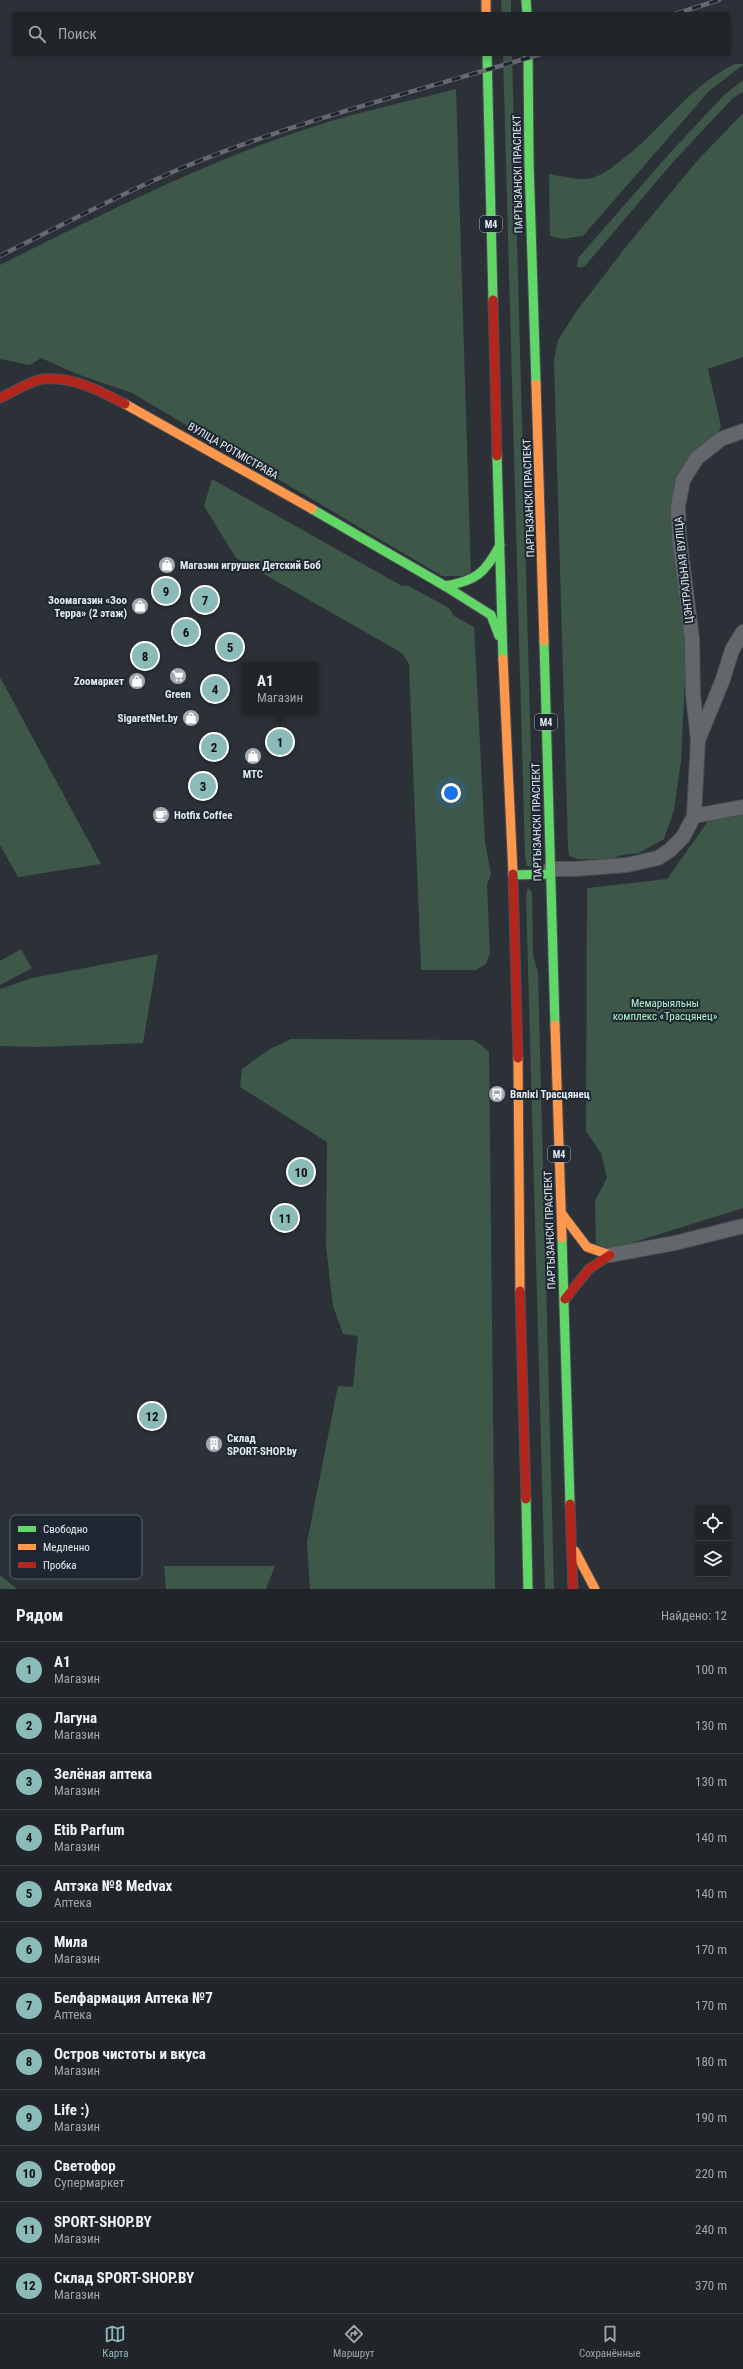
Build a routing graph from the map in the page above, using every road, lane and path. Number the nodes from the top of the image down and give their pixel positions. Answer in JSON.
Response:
{"nodes":[{"id":1,"x":486,"y":0,"type":"edge"},
{"id":2,"x":526,"y":0,"type":"edge"},
{"id":3,"x":486,"y":12,"type":"edge"},
{"id":4,"x":527,"y":12,"type":"edge"},
{"id":5,"x":487,"y":56,"type":"edge"},
{"id":6,"x":528,"y":56,"type":"edge"},
{"id":7,"x":0,"y":398,"type":"edge"},
{"id":8,"x":743,"y":431,"type":"edge"},
{"id":9,"x":500,"y":545,"type":"junction"},
{"id":10,"x":445,"y":586,"type":"junction"},
{"id":11,"x":743,"y":632,"type":"edge"},
{"id":12,"x":502,"y":643,"type":"junction"},
{"id":13,"x":698,"y":740,"type":"junction"},
{"id":14,"x":743,"y":807,"type":"edge"},
{"id":15,"x":694,"y":816,"type":"junction"},
{"id":16,"x":550,"y":871,"type":"junction"},
{"id":17,"x":513,"y":875,"type":"junction"},
{"id":18,"x":562,"y":1214,"type":"junction"},
{"id":19,"x":743,"y":1226,"type":"edge"},
{"id":20,"x":610,"y":1255,"type":"junction"},
{"id":21,"x":565,"y":1300,"type":"junction"},
{"id":22,"x":572,"y":1543,"type":"junction"},
{"id":23,"x":528,"y":1589,"type":"edge"},
{"id":24,"x":573,"y":1589,"type":"edge"},
{"id":25,"x":595,"y":1589,"type":"edge"}],
"edges":[{"from":1,"to":3,"type":"main road"},
{"from":2,"to":4,"type":"main road"},
{"from":5,"to":9,"type":"main road","number":"М4"},
{"from":6,"to":16,"type":"main road","name":"ПАРТЫЗАНСКІ ПРАСПЕКТ","number":"М4"},
{"from":7,"to":10,"type":"main road","name":"ВУЛІЦА РОТМІСТРАВА"},
{"from":8,"to":13,"type":"street","name":"ЦЭНТРАЛЬНАЯ ВУЛІЦА"},
{"from":9,"to":10,"type":"main road"},
{"from":9,"to":12,"type":"main road","number":"М4"},
{"from":10,"to":12,"type":"main road","name":"ВУЛІЦА РОТМІСТРАВА"},
{"from":11,"to":13,"type":"street","name":"ЦЭНТРАЛЬНАЯ ВУЛІЦА"},
{"from":12,"to":17,"type":"main road","number":"М4"},
{"from":13,"to":15,"type":"street","name":"ЦЭНТРАЛЬНАЯ ВУЛІЦА"},
{"from":14,"to":15,"type":"street"},
{"from":15,"to":16,"type":"street"},
{"from":16,"to":17,"type":"main road"},
{"from":16,"to":18,"type":"main road","name":"ПАРТЫЗАНСКІ ПРАСПЕКТ","number":"М4"},
{"from":17,"to":23,"type":"main road","number":"М4"},
{"from":18,"to":20,"type":"main road"},
{"from":18,"to":21,"type":"main road","name":"ПАРТЫЗАНСКІ ПРАСПЕКТ","number":"М4"},
{"from":19,"to":20,"type":"street"},
{"from":20,"to":21,"type":"main road"},
{"from":21,"to":22,"type":"main road","name":"ПАРТЫЗАНСКІ ПРАСПЕКТ","number":"М4"},
{"from":22,"to":24,"type":"main road","name":"ПАРТЫЗАНСКІ ПРАСПЕКТ","number":"М4"},
{"from":22,"to":25,"type":"main road"}]}
